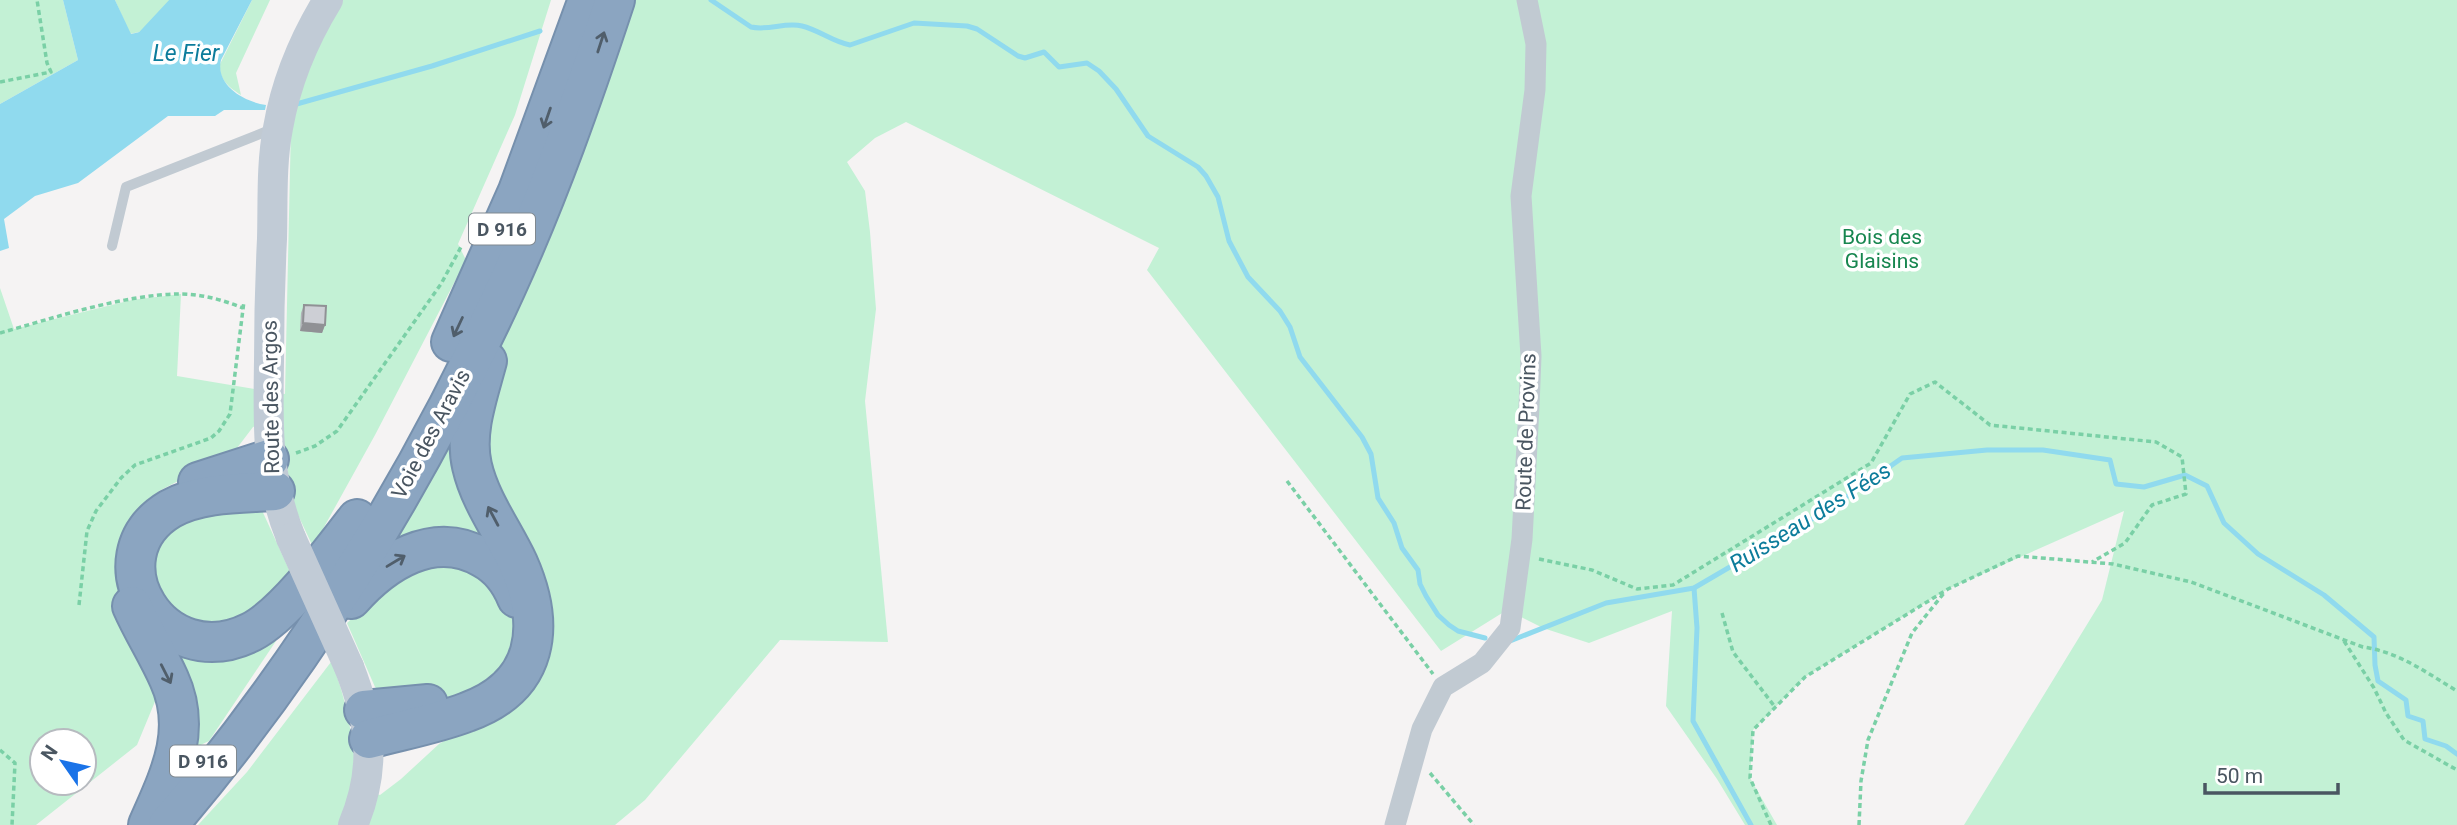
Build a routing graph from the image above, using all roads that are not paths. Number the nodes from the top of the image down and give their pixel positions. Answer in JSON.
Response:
{"nodes":[{"id":1,"x":328,"y":0,"type":"edge"},
{"id":2,"x":588,"y":0,"type":"edge"},
{"id":3,"x":615,"y":0,"type":"edge"},
{"id":4,"x":1527,"y":0,"type":"edge"},
{"id":5,"x":278,"y":127,"type":"junction"},
{"id":6,"x":112,"y":246,"type":"dead end"},
{"id":7,"x":506,"y":288,"type":"junction"},
{"id":8,"x":272,"y":475,"type":"junction"},
{"id":9,"x":357,"y":519,"type":"junction"},
{"id":10,"x":295,"y":660,"type":"junction"},
{"id":11,"x":367,"y":724,"type":"junction"},
{"id":12,"x":148,"y":825,"type":"edge"},
{"id":13,"x":162,"y":825,"type":"edge"},
{"id":14,"x":169,"y":825,"type":"edge"},
{"id":15,"x":353,"y":825,"type":"edge"},
{"id":16,"x":1395,"y":825,"type":"edge"}],
"edges":[{"from":1,"to":5,"type":"street","name":"Route des Argos"},
{"from":2,"to":9,"type":"highway","name":"Voie des Aravis","number":"D 916","one_way":true},
{"from":7,"to":3,"type":"highway","name":"Voie des Aravis","number":"D 916","one_way":true},
{"from":4,"to":16,"type":"street","name":"Route de Provins"},
{"from":5,"to":6,"type":"lane"},
{"from":5,"to":8,"type":"street","name":"Route des Argos"},
{"from":7,"to":10,"type":"highway","name":"Voie des Aravis","number":"D 916"},
{"from":11,"to":7,"type":"highway","one_way":true},
{"from":8,"to":9,"type":"highway"},
{"from":8,"to":11,"type":"street","name":"Route des Argos","bridge":true},
{"from":8,"to":12,"type":"highway","one_way":true},
{"from":9,"to":13,"type":"highway","name":"Voie des Aravis","number":"D 916"},
{"from":10,"to":11,"type":"highway","one_way":true},
{"from":10,"to":14,"type":"highway","name":"Voie des Aravis","number":"D 916"},
{"from":11,"to":15,"type":"street","name":"Route des Argos"}]}
